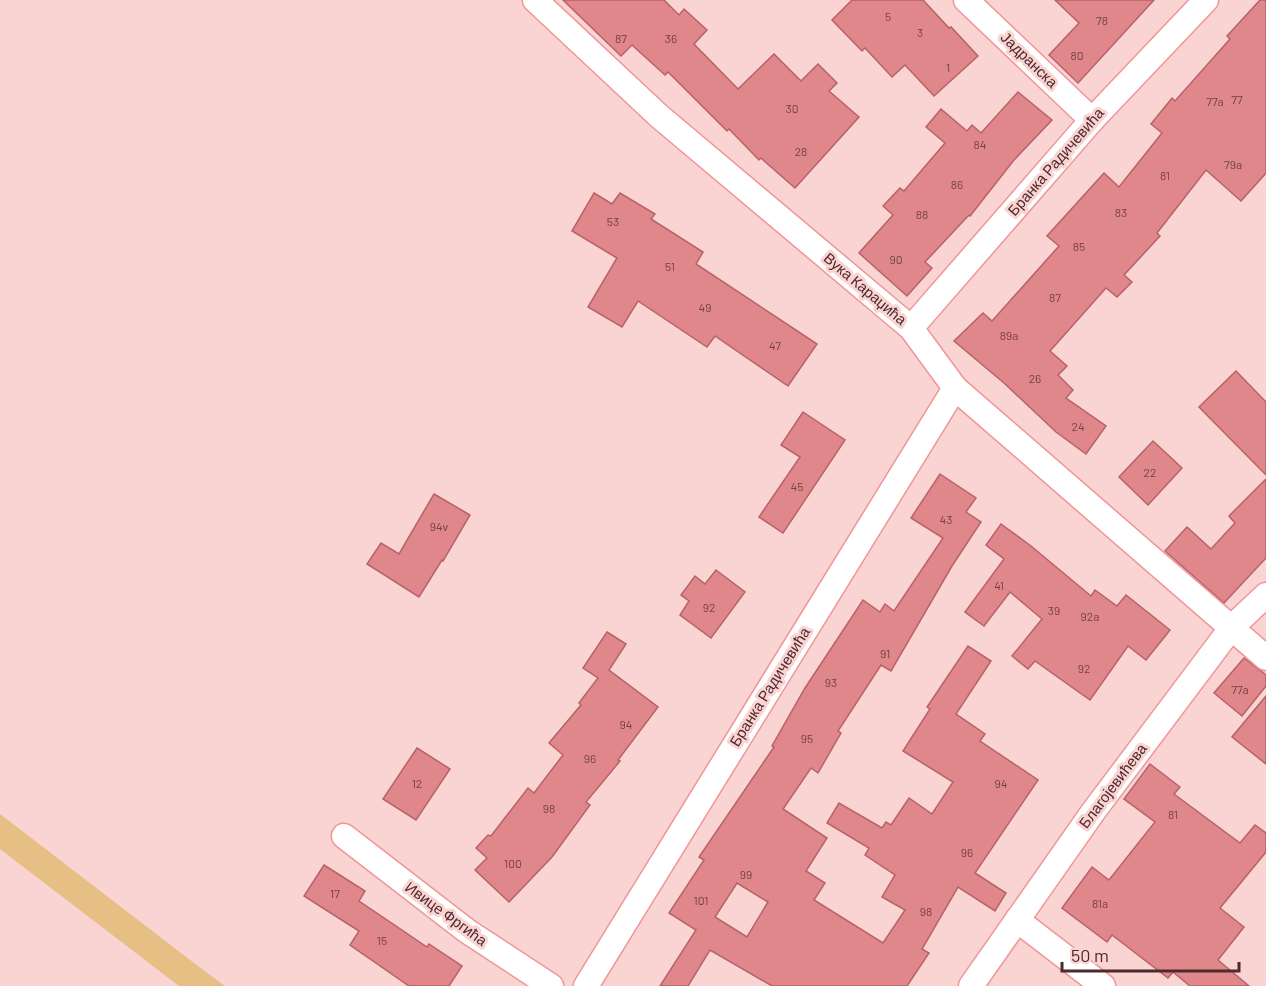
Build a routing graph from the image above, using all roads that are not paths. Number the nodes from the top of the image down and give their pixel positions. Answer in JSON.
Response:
{"nodes":[{"id":1,"x":536,"y":0,"type":"edge"},
{"id":2,"x":966,"y":0,"type":"edge"},
{"id":3,"x":1206,"y":0,"type":"edge"},
{"id":4,"x":1092,"y":120,"type":"junction"},
{"id":5,"x":911,"y":328,"type":"junction"},
{"id":6,"x":955,"y":388,"type":"junction"},
{"id":7,"x":1266,"y":595,"type":"edge"},
{"id":8,"x":1232,"y":627,"type":"junction"},
{"id":9,"x":1266,"y":658,"type":"edge"},
{"id":10,"x":344,"y":836,"type":"dead end"},
{"id":11,"x":1017,"y":921,"type":"junction"},
{"id":12,"x":551,"y":986,"type":"edge"},
{"id":13,"x":586,"y":986,"type":"edge"},
{"id":14,"x":971,"y":986,"type":"edge"},
{"id":15,"x":1103,"y":986,"type":"edge"}],
"edges":[{"from":1,"to":5,"type":"street","name":"Вука Караџића"},
{"from":2,"to":4,"type":"street","name":"Јадранска"},
{"from":3,"to":4,"type":"street","name":"Бранка Радичевића"},
{"from":4,"to":5,"type":"street","name":"Бранка Радичевића"},
{"from":5,"to":6,"type":"street","name":"Вука Караџића"},
{"from":6,"to":8,"type":"street","name":"Вука Караџића"},
{"from":6,"to":13,"type":"street","name":"Бранка Радичевића"},
{"from":7,"to":8,"type":"street","name":"Благојевићева"},
{"from":8,"to":9,"type":"street","name":"Вука Караџића"},
{"from":8,"to":11,"type":"street","name":"Благојевићева"},
{"from":10,"to":12,"type":"street","name":"Ивице Фргића"},
{"from":11,"to":14,"type":"street","name":"Благојевићева"},
{"from":11,"to":15,"type":"street"}]}
